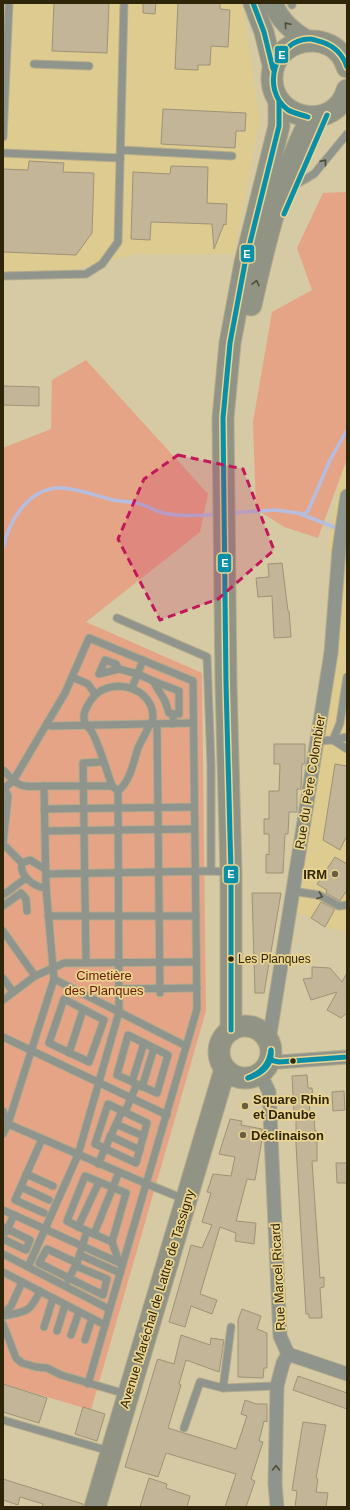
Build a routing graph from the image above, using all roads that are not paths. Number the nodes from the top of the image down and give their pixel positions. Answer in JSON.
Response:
{"nodes":[{"id":1,"x":9,"y":3,"type":"edge"},
{"id":2,"x":124,"y":3,"type":"edge"},
{"id":3,"x":253,"y":3,"type":"edge"},
{"id":4,"x":286,"y":4,"type":"edge"},
{"id":5,"x":5,"y":33,"type":"edge"},
{"id":6,"x":307,"y":40,"type":"junction"},
{"id":7,"x":341,"y":45,"type":"edge"},
{"id":8,"x":34,"y":64,"type":"dead end"},
{"id":9,"x":89,"y":66,"type":"dead end"},
{"id":10,"x":347,"y":67,"type":"edge"},
{"id":11,"x":273,"y":69,"type":"junction"},
{"id":12,"x":347,"y":93,"type":"edge"},
{"id":13,"x":279,"y":102,"type":"junction"},
{"id":14,"x":319,"y":116,"type":"junction"},
{"id":15,"x":347,"y":134,"type":"edge"},
{"id":16,"x":3,"y":137,"type":"edge"},
{"id":17,"x":3,"y":153,"type":"edge"},
{"id":18,"x":121,"y":155,"type":"junction"},
{"id":19,"x":232,"y":156,"type":"dead end"},
{"id":20,"x":295,"y":185,"type":"junction"},
{"id":21,"x":262,"y":261,"type":"junction"},
{"id":22,"x":3,"y":276,"type":"edge"},
{"id":23,"x":223,"y":488,"type":"junction"},
{"id":24,"x":347,"y":496,"type":"edge"},
{"id":25,"x":117,"y":618,"type":"dead end"},
{"id":26,"x":143,"y":660,"type":"junction"},
{"id":27,"x":119,"y":669,"type":"junction"},
{"id":28,"x":109,"y":672,"type":"junction"},
{"id":29,"x":138,"y":674,"type":"junction"},
{"id":30,"x":72,"y":677,"type":"junction"},
{"id":31,"x":347,"y":678,"type":"edge"},
{"id":32,"x":153,"y":681,"type":"junction"},
{"id":33,"x":113,"y":685,"type":"junction"},
{"id":34,"x":132,"y":688,"type":"junction"},
{"id":35,"x":95,"y":694,"type":"junction"},
{"id":36,"x":173,"y":714,"type":"junction"},
{"id":37,"x":193,"y":723,"type":"junction"},
{"id":38,"x":47,"y":724,"type":"junction"},
{"id":39,"x":173,"y":724,"type":"junction"},
{"id":40,"x":85,"y":725,"type":"junction"},
{"id":41,"x":149,"y":725,"type":"junction"},
{"id":42,"x":157,"y":725,"type":"junction"},
{"id":43,"x":347,"y":737,"type":"edge"},
{"id":44,"x":317,"y":740,"type":"junction"},
{"id":45,"x":333,"y":740,"type":"junction"},
{"id":46,"x":347,"y":748,"type":"edge"},
{"id":47,"x":103,"y":762,"type":"junction"},
{"id":48,"x":3,"y":770,"type":"edge"},
{"id":49,"x":13,"y":781,"type":"junction"},
{"id":50,"x":44,"y":786,"type":"junction"},
{"id":51,"x":84,"y":786,"type":"junction"},
{"id":52,"x":112,"y":786,"type":"junction"},
{"id":53,"x":4,"y":788,"type":"edge"},
{"id":54,"x":118,"y":790,"type":"junction"},
{"id":55,"x":158,"y":807,"type":"junction"},
{"id":56,"x":194,"y":807,"type":"junction"},
{"id":57,"x":84,"y":808,"type":"junction"},
{"id":58,"x":118,"y":808,"type":"junction"},
{"id":59,"x":44,"y":809,"type":"junction"},
{"id":60,"x":194,"y":829,"type":"junction"},
{"id":61,"x":118,"y":830,"type":"junction"},
{"id":62,"x":158,"y":830,"type":"junction"},
{"id":63,"x":45,"y":831,"type":"junction"},
{"id":64,"x":84,"y":831,"type":"junction"},
{"id":65,"x":22,"y":863,"type":"junction"},
{"id":66,"x":46,"y":871,"type":"junction"},
{"id":67,"x":195,"y":872,"type":"junction"},
{"id":68,"x":221,"y":872,"type":"junction"},
{"id":69,"x":158,"y":873,"type":"junction"},
{"id":70,"x":118,"y":874,"type":"junction"},
{"id":71,"x":85,"y":875,"type":"junction"},
{"id":72,"x":26,"y":878,"type":"junction"},
{"id":73,"x":46,"y":888,"type":"junction"},
{"id":74,"x":292,"y":891,"type":"junction"},
{"id":75,"x":3,"y":895,"type":"edge"},
{"id":76,"x":347,"y":905,"type":"edge"},
{"id":77,"x":3,"y":906,"type":"edge"},
{"id":78,"x":27,"y":911,"type":"dead end"},
{"id":79,"x":119,"y":915,"type":"junction"},
{"id":80,"x":159,"y":915,"type":"junction"},
{"id":81,"x":48,"y":916,"type":"junction"},
{"id":82,"x":85,"y":916,"type":"junction"},
{"id":83,"x":196,"y":916,"type":"junction"},
{"id":84,"x":3,"y":931,"type":"edge"},
{"id":85,"x":86,"y":962,"type":"junction"},
{"id":86,"x":119,"y":962,"type":"junction"},
{"id":87,"x":159,"y":962,"type":"junction"},
{"id":88,"x":196,"y":962,"type":"junction"},
{"id":89,"x":52,"y":967,"type":"junction"},
{"id":90,"x":35,"y":976,"type":"junction"},
{"id":91,"x":3,"y":978,"type":"edge"},
{"id":92,"x":54,"y":979,"type":"junction"},
{"id":93,"x":197,"y":988,"type":"junction"},
{"id":94,"x":119,"y":989,"type":"junction"},
{"id":95,"x":160,"y":990,"type":"junction"},
{"id":96,"x":13,"y":992,"type":"junction"},
{"id":97,"x":3,"y":1000,"type":"edge"},
{"id":98,"x":83,"y":1010,"type":"junction"},
{"id":99,"x":119,"y":1012,"type":"junction"},
{"id":100,"x":231,"y":1030,"type":"junction"},
{"id":101,"x":3,"y":1036,"type":"edge"},
{"id":102,"x":144,"y":1043,"type":"junction"},
{"id":103,"x":186,"y":1046,"type":"junction"},
{"id":104,"x":154,"y":1048,"type":"junction"},
{"id":105,"x":32,"y":1051,"type":"junction"},
{"id":106,"x":256,"y":1052,"type":"junction"},
{"id":107,"x":69,"y":1053,"type":"junction"},
{"id":108,"x":347,"y":1057,"type":"edge"},
{"id":109,"x":99,"y":1083,"type":"junction"},
{"id":110,"x":137,"y":1084,"type":"junction"},
{"id":111,"x":131,"y":1098,"type":"junction"},
{"id":112,"x":3,"y":1111,"type":"edge"},
{"id":113,"x":124,"y":1111,"type":"junction"},
{"id":114,"x":167,"y":1115,"type":"junction"},
{"id":115,"x":8,"y":1124,"type":"junction"},
{"id":116,"x":116,"y":1124,"type":"junction"},
{"id":117,"x":3,"y":1134,"type":"edge"},
{"id":118,"x":110,"y":1136,"type":"junction"},
{"id":119,"x":143,"y":1136,"type":"junction"},
{"id":120,"x":42,"y":1139,"type":"junction"},
{"id":121,"x":105,"y":1149,"type":"junction"},
{"id":122,"x":140,"y":1150,"type":"junction"},
{"id":123,"x":78,"y":1155,"type":"junction"},
{"id":124,"x":98,"y":1164,"type":"junction"},
{"id":125,"x":119,"y":1172,"type":"junction"},
{"id":126,"x":26,"y":1174,"type":"junction"},
{"id":127,"x":98,"y":1182,"type":"junction"},
{"id":128,"x":147,"y":1184,"type":"junction"},
{"id":129,"x":53,"y":1186,"type":"dead end"},
{"id":130,"x":21,"y":1187,"type":"junction"},
{"id":131,"x":112,"y":1187,"type":"junction"},
{"id":132,"x":186,"y":1199,"type":"junction"},
{"id":133,"x":49,"y":1200,"type":"dead end"},
{"id":134,"x":3,"y":1210,"type":"edge"},
{"id":135,"x":44,"y":1213,"type":"dead end"},
{"id":136,"x":14,"y":1215,"type":"junction"},
{"id":137,"x":78,"y":1227,"type":"junction"},
{"id":138,"x":5,"y":1228,"type":"edge"},
{"id":139,"x":46,"y":1229,"type":"junction"},
{"id":140,"x":90,"y":1232,"type":"junction"},
{"id":141,"x":3,"y":1238,"type":"edge"},
{"id":142,"x":112,"y":1242,"type":"junction"},
{"id":143,"x":28,"y":1245,"type":"junction"},
{"id":144,"x":83,"y":1246,"type":"junction"},
{"id":145,"x":37,"y":1249,"type":"junction"},
{"id":146,"x":45,"y":1253,"type":"junction"},
{"id":147,"x":3,"y":1254,"type":"edge"},
{"id":148,"x":80,"y":1255,"type":"junction"},
{"id":149,"x":121,"y":1263,"type":"junction"},
{"id":150,"x":76,"y":1264,"type":"junction"},
{"id":151,"x":28,"y":1267,"type":"junction"},
{"id":152,"x":3,"y":1272,"type":"edge"},
{"id":153,"x":120,"y":1273,"type":"junction"},
{"id":154,"x":69,"y":1278,"type":"junction"},
{"id":155,"x":22,"y":1282,"type":"junction"},
{"id":156,"x":64,"y":1286,"type":"junction"},
{"id":157,"x":40,"y":1291,"type":"junction"},
{"id":158,"x":53,"y":1298,"type":"junction"},
{"id":159,"x":66,"y":1305,"type":"junction"},
{"id":160,"x":109,"y":1309,"type":"junction"},
{"id":161,"x":79,"y":1312,"type":"junction"},
{"id":162,"x":3,"y":1315,"type":"edge"},
{"id":163,"x":92,"y":1318,"type":"junction"},
{"id":164,"x":3,"y":1324,"type":"edge"},
{"id":165,"x":105,"y":1325,"type":"junction"},
{"id":166,"x":44,"y":1327,"type":"dead end"},
{"id":167,"x":232,"y":1327,"type":"dead end"},
{"id":168,"x":57,"y":1331,"type":"dead end"},
{"id":169,"x":71,"y":1335,"type":"dead end"},
{"id":170,"x":86,"y":1340,"type":"dead end"},
{"id":171,"x":288,"y":1354,"type":"junction"},
{"id":172,"x":347,"y":1374,"type":"edge"},
{"id":173,"x":88,"y":1384,"type":"junction"},
{"id":174,"x":277,"y":1386,"type":"junction"},
{"id":175,"x":223,"y":1388,"type":"junction"},
{"id":176,"x":128,"y":1395,"type":"junction"},
{"id":177,"x":3,"y":1420,"type":"edge"},
{"id":178,"x":184,"y":1428,"type":"dead end"},
{"id":179,"x":112,"y":1452,"type":"junction"},
{"id":180,"x":95,"y":1507,"type":"edge"},
{"id":181,"x":277,"y":1507,"type":"edge"}],
"edges":[{"from":1,"to":5,"type":"lane"},
{"from":2,"to":18,"type":"lane"},
{"from":3,"to":11,"type":"main road"},
{"from":6,"to":4,"type":"main road","one_way":true},
{"from":5,"to":16,"type":"lane"},
{"from":6,"to":7,"type":"main road"},
{"from":6,"to":11,"type":"main road"},
{"from":7,"to":10,"type":"main road"},
{"from":8,"to":9,"type":"lane"},
{"from":11,"to":13,"type":"main road"},
{"from":12,"to":14,"type":"main road"},
{"from":13,"to":14,"type":"main road"},
{"from":13,"to":23,"type":"main road"},
{"from":14,"to":20,"type":"main road"},
{"from":14,"to":21,"type":"main road"},
{"from":20,"to":15,"type":"lane","one_way":true},
{"from":17,"to":18,"type":"lane"},
{"from":18,"to":19,"type":"lane"},
{"from":18,"to":22,"type":"lane"},
{"from":20,"to":21,"type":"main road"},
{"from":23,"to":21,"type":"main road","one_way":true},
{"from":23,"to":68,"type":"main road"},
{"from":24,"to":44,"type":"street","name":"Rue du Père Colombier"},
{"from":25,"to":68,"type":"lane"},
{"from":26,"to":29,"type":"lane"},
{"from":26,"to":30,"type":"lane"},
{"from":26,"to":37,"type":"lane"},
{"from":27,"to":28,"type":"lane"},
{"from":27,"to":28,"type":"lane"},
{"from":27,"to":29,"type":"lane"},
{"from":28,"to":33,"type":"lane"},
{"from":29,"to":32,"type":"lane"},
{"from":29,"to":34,"type":"lane"},
{"from":30,"to":35,"type":"lane"},
{"from":30,"to":38,"type":"lane"},
{"from":31,"to":45,"type":"lane"},
{"from":32,"to":36,"type":"lane"},
{"from":32,"to":36,"type":"lane"},
{"from":33,"to":34,"type":"lane"},
{"from":33,"to":35,"type":"lane"},
{"from":34,"to":41,"type":"lane"},
{"from":35,"to":40,"type":"lane"},
{"from":36,"to":39,"type":"lane"},
{"from":37,"to":39,"type":"lane"},
{"from":37,"to":56,"type":"lane"},
{"from":38,"to":40,"type":"lane"},
{"from":38,"to":49,"type":"lane"},
{"from":39,"to":42,"type":"lane"},
{"from":40,"to":41,"type":"lane"},
{"from":40,"to":47,"type":"lane"},
{"from":41,"to":42,"type":"lane"},
{"from":41,"to":54,"type":"lane"},
{"from":42,"to":55,"type":"lane"},
{"from":43,"to":45,"type":"lane"},
{"from":44,"to":45,"type":"lane"},
{"from":44,"to":74,"type":"street","name":"Rue du Père Colombier"},
{"from":45,"to":46,"type":"lane"},
{"from":47,"to":51,"type":"lane"},
{"from":47,"to":52,"type":"lane"},
{"from":48,"to":49,"type":"lane"},
{"from":49,"to":50,"type":"lane"},
{"from":49,"to":53,"type":"lane"},
{"from":50,"to":51,"type":"lane"},
{"from":50,"to":59,"type":"lane"},
{"from":51,"to":52,"type":"lane"},
{"from":51,"to":57,"type":"lane"},
{"from":52,"to":54,"type":"lane"},
{"from":53,"to":65,"type":"lane"},
{"from":54,"to":58,"type":"lane"},
{"from":55,"to":56,"type":"lane"},
{"from":55,"to":58,"type":"lane"},
{"from":55,"to":62,"type":"lane"},
{"from":56,"to":60,"type":"lane"},
{"from":57,"to":58,"type":"lane"},
{"from":57,"to":59,"type":"lane"},
{"from":57,"to":64,"type":"lane"},
{"from":58,"to":61,"type":"lane"},
{"from":59,"to":63,"type":"lane"},
{"from":60,"to":62,"type":"lane"},
{"from":60,"to":67,"type":"lane"},
{"from":61,"to":62,"type":"lane"},
{"from":61,"to":64,"type":"lane"},
{"from":61,"to":70,"type":"lane"},
{"from":62,"to":69,"type":"lane"},
{"from":63,"to":64,"type":"lane"},
{"from":63,"to":66,"type":"lane"},
{"from":64,"to":71,"type":"lane"},
{"from":65,"to":66,"type":"lane"},
{"from":65,"to":72,"type":"lane"},
{"from":66,"to":71,"type":"lane"},
{"from":66,"to":73,"type":"lane"},
{"from":67,"to":68,"type":"lane"},
{"from":67,"to":69,"type":"lane"},
{"from":67,"to":83,"type":"lane"},
{"from":68,"to":100,"type":"main road"},
{"from":68,"to":106,"type":"main road"},
{"from":69,"to":70,"type":"lane"},
{"from":69,"to":80,"type":"lane"},
{"from":70,"to":71,"type":"lane"},
{"from":70,"to":79,"type":"lane"},
{"from":71,"to":82,"type":"lane"},
{"from":72,"to":73,"type":"lane"},
{"from":72,"to":75,"type":"lane"},
{"from":73,"to":81,"type":"lane"},
{"from":74,"to":76,"type":"lane","one_way":true},
{"from":74,"to":106,"type":"street","name":"Rue du Père Colombier"},
{"from":77,"to":78,"type":"lane"},
{"from":79,"to":80,"type":"lane"},
{"from":79,"to":82,"type":"lane"},
{"from":79,"to":86,"type":"lane"},
{"from":80,"to":83,"type":"lane"},
{"from":80,"to":87,"type":"lane"},
{"from":81,"to":82,"type":"lane"},
{"from":81,"to":89,"type":"lane"},
{"from":82,"to":85,"type":"lane"},
{"from":83,"to":88,"type":"lane"},
{"from":84,"to":90,"type":"lane"},
{"from":85,"to":86,"type":"lane"},
{"from":85,"to":89,"type":"lane"},
{"from":86,"to":87,"type":"lane"},
{"from":86,"to":94,"type":"lane"},
{"from":87,"to":88,"type":"lane"},
{"from":87,"to":95,"type":"lane"},
{"from":88,"to":93,"type":"lane"},
{"from":89,"to":90,"type":"lane"},
{"from":89,"to":92,"type":"lane"},
{"from":90,"to":96,"type":"lane"},
{"from":91,"to":96,"type":"lane"},
{"from":92,"to":99,"type":"lane"},
{"from":92,"to":105,"type":"lane"},
{"from":93,"to":95,"type":"lane"},
{"from":93,"to":103,"type":"lane"},
{"from":94,"to":95,"type":"lane"},
{"from":94,"to":99,"type":"lane"},
{"from":96,"to":97,"type":"lane"},
{"from":98,"to":107,"type":"lane"},
{"from":98,"to":107,"type":"lane"},
{"from":98,"to":107,"type":"lane"},
{"from":99,"to":103,"type":"lane"},
{"from":99,"to":109,"type":"lane"},
{"from":100,"to":106,"type":"main road"},
{"from":100,"to":106,"type":"main road"},
{"from":101,"to":105,"type":"lane"},
{"from":102,"to":104,"type":"lane"},
{"from":102,"to":110,"type":"lane"},
{"from":102,"to":110,"type":"lane"},
{"from":103,"to":114,"type":"lane"},
{"from":104,"to":110,"type":"lane"},
{"from":104,"to":110,"type":"lane"},
{"from":105,"to":109,"type":"lane"},
{"from":105,"to":115,"type":"lane"},
{"from":106,"to":108,"type":"street"},
{"from":106,"to":132,"type":"main road","name":"Avenue Maréchal de Lattre de Tassigny"},
{"from":106,"to":171,"type":"street","name":"Rue Marcel Ricard"},
{"from":109,"to":111,"type":"lane"},
{"from":109,"to":123,"type":"lane"},
{"from":110,"to":111,"type":"lane"},
{"from":111,"to":113,"type":"lane"},
{"from":111,"to":114,"type":"lane"},
{"from":112,"to":115,"type":"lane"},
{"from":113,"to":116,"type":"lane"},
{"from":113,"to":119,"type":"lane"},
{"from":113,"to":121,"type":"lane"},
{"from":114,"to":128,"type":"lane"},
{"from":115,"to":117,"type":"lane"},
{"from":115,"to":120,"type":"lane"},
{"from":116,"to":118,"type":"lane"},
{"from":116,"to":119,"type":"lane"},
{"from":118,"to":121,"type":"lane"},
{"from":118,"to":122,"type":"lane"},
{"from":119,"to":122,"type":"lane"},
{"from":120,"to":123,"type":"lane"},
{"from":120,"to":126,"type":"lane"},
{"from":121,"to":122,"type":"lane"},
{"from":121,"to":124,"type":"lane"},
{"from":123,"to":124,"type":"lane"},
{"from":123,"to":139,"type":"lane"},
{"from":124,"to":125,"type":"lane"},
{"from":125,"to":128,"type":"lane"},
{"from":125,"to":131,"type":"lane"},
{"from":126,"to":129,"type":"lane"},
{"from":126,"to":130,"type":"lane"},
{"from":127,"to":131,"type":"lane"},
{"from":127,"to":137,"type":"lane"},
{"from":127,"to":137,"type":"lane"},
{"from":128,"to":132,"type":"lane"},
{"from":128,"to":149,"type":"lane"},
{"from":130,"to":133,"type":"lane"},
{"from":130,"to":135,"type":"lane"},
{"from":131,"to":140,"type":"lane"},
{"from":131,"to":142,"type":"lane"},
{"from":132,"to":176,"type":"main road","name":"Avenue Maréchal de Lattre de Tassigny"},
{"from":134,"to":136,"type":"lane"},
{"from":136,"to":138,"type":"lane"},
{"from":136,"to":139,"type":"lane"},
{"from":137,"to":140,"type":"lane"},
{"from":138,"to":141,"type":"lane"},
{"from":138,"to":143,"type":"lane"},
{"from":139,"to":144,"type":"lane"},
{"from":139,"to":145,"type":"lane"},
{"from":140,"to":142,"type":"lane"},
{"from":140,"to":144,"type":"lane"},
{"from":141,"to":143,"type":"lane"},
{"from":142,"to":149,"type":"lane"},
{"from":143,"to":145,"type":"lane"},
{"from":144,"to":148,"type":"lane"},
{"from":144,"to":149,"type":"lane"},
{"from":145,"to":146,"type":"lane"},
{"from":145,"to":151,"type":"lane"},
{"from":146,"to":150,"type":"lane"},
{"from":146,"to":154,"type":"lane"},
{"from":147,"to":151,"type":"lane"},
{"from":148,"to":150,"type":"lane"},
{"from":148,"to":153,"type":"lane"},
{"from":149,"to":153,"type":"lane"},
{"from":150,"to":154,"type":"lane"},
{"from":150,"to":154,"type":"lane"},
{"from":151,"to":156,"type":"lane"},
{"from":152,"to":155,"type":"lane"},
{"from":153,"to":160,"type":"lane"},
{"from":154,"to":156,"type":"lane"},
{"from":155,"to":157,"type":"lane"},
{"from":155,"to":162,"type":"lane"},
{"from":156,"to":160,"type":"lane"},
{"from":157,"to":158,"type":"lane"},
{"from":157,"to":162,"type":"lane"},
{"from":158,"to":159,"type":"lane"},
{"from":158,"to":166,"type":"lane"},
{"from":159,"to":161,"type":"lane"},
{"from":159,"to":168,"type":"lane"},
{"from":160,"to":165,"type":"lane"},
{"from":161,"to":163,"type":"lane"},
{"from":161,"to":169,"type":"lane"},
{"from":163,"to":165,"type":"lane"},
{"from":163,"to":170,"type":"lane"},
{"from":164,"to":173,"type":"lane"},
{"from":165,"to":173,"type":"lane"},
{"from":167,"to":175,"type":"lane"},
{"from":171,"to":172,"type":"street"},
{"from":171,"to":174,"type":"street"},
{"from":173,"to":176,"type":"lane"},
{"from":174,"to":175,"type":"lane"},
{"from":181,"to":174,"type":"street","one_way":true},
{"from":175,"to":178,"type":"lane"},
{"from":176,"to":179,"type":"main road","name":"Avenue Maréchal de Lattre de Tassigny"},
{"from":177,"to":179,"type":"lane"},
{"from":179,"to":180,"type":"main road","name":"Avenue Maréchal de Lattre de Tassigny"}]}
